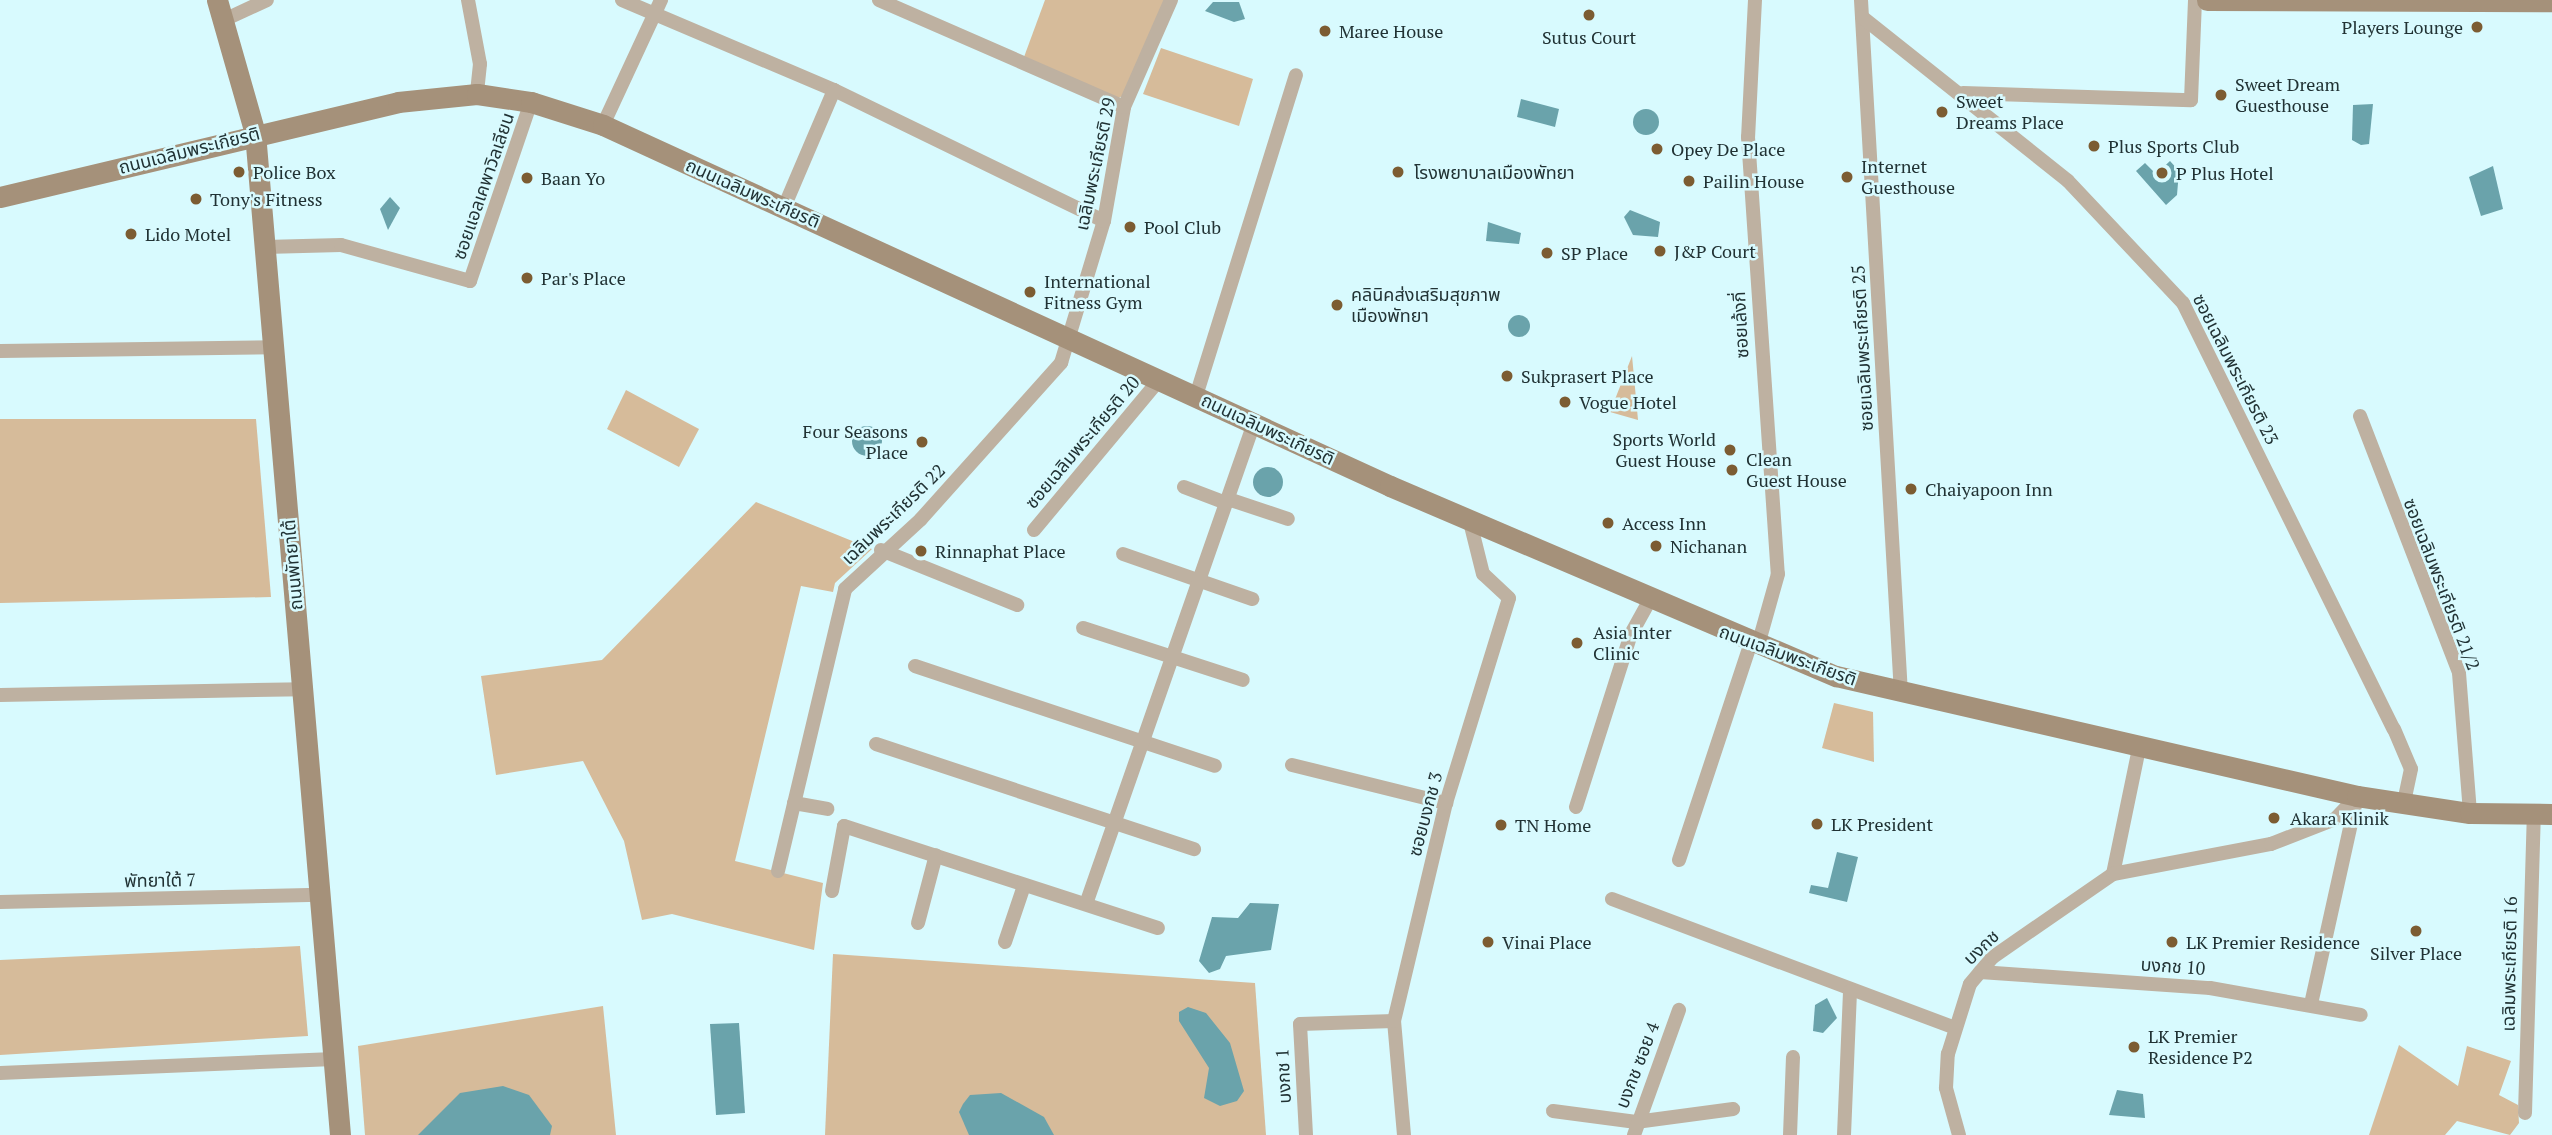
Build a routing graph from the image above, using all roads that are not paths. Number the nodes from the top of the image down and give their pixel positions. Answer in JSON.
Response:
{"nodes":[{"id":1,"x":267,"y":0,"type":"edge"},
{"id":2,"x":468,"y":0,"type":"edge"},
{"id":3,"x":622,"y":0,"type":"edge"},
{"id":4,"x":879,"y":0,"type":"edge"},
{"id":5,"x":1171,"y":0,"type":"edge"},
{"id":6,"x":1755,"y":0,"type":"edge"},
{"id":7,"x":1861,"y":0,"type":"edge"},
{"id":8,"x":2195,"y":0,"type":"edge"},
{"id":9,"x":2207,"y":0,"type":"edge"},
{"id":10,"x":2349,"y":0,"type":"edge"},
{"id":11,"x":2552,"y":1,"type":"edge"},
{"id":12,"x":658,"y":7,"type":"edge"},
{"id":13,"x":221,"y":10,"type":"edge"},
{"id":14,"x":1862,"y":17,"type":"junction"},
{"id":15,"x":1296,"y":75,"type":"dead end"},
{"id":16,"x":834,"y":90,"type":"junction"},
{"id":17,"x":1963,"y":93,"type":"junction"},
{"id":18,"x":477,"y":94,"type":"junction"},
{"id":19,"x":531,"y":102,"type":"junction"},
{"id":20,"x":1124,"y":107,"type":"junction"},
{"id":21,"x":603,"y":125,"type":"junction"},
{"id":22,"x":255,"y":132,"type":"junction"},
{"id":23,"x":0,"y":197,"type":"edge"},
{"id":24,"x":785,"y":205,"type":"junction"},
{"id":25,"x":1104,"y":221,"type":"junction"},
{"id":26,"x":265,"y":247,"type":"junction"},
{"id":27,"x":1071,"y":340,"type":"junction"},
{"id":28,"x":274,"y":347,"type":"junction"},
{"id":29,"x":0,"y":351,"type":"edge"},
{"id":30,"x":1160,"y":379,"type":"junction"},
{"id":31,"x":1196,"y":396,"type":"junction"},
{"id":32,"x":2360,"y":416,"type":"dead end"},
{"id":33,"x":1254,"y":423,"type":"junction"},
{"id":34,"x":1184,"y":487,"type":"dead end"},
{"id":35,"x":1227,"y":501,"type":"junction"},
{"id":36,"x":1469,"y":518,"type":"junction"},
{"id":37,"x":1288,"y":519,"type":"dead end"},
{"id":38,"x":1034,"y":530,"type":"dead end"},
{"id":39,"x":881,"y":550,"type":"junction"},
{"id":40,"x":1123,"y":554,"type":"dead end"},
{"id":41,"x":1199,"y":580,"type":"junction"},
{"id":42,"x":1252,"y":598,"type":"dead end"},
{"id":43,"x":1649,"y":601,"type":"junction"},
{"id":44,"x":1017,"y":605,"type":"dead end"},
{"id":45,"x":1083,"y":628,"type":"dead end"},
{"id":46,"x":1754,"y":643,"type":"junction"},
{"id":47,"x":1172,"y":659,"type":"junction"},
{"id":48,"x":915,"y":666,"type":"dead end"},
{"id":49,"x":1243,"y":680,"type":"dead end"},
{"id":50,"x":302,"y":690,"type":"junction"},
{"id":51,"x":1901,"y":693,"type":"junction"},
{"id":52,"x":0,"y":695,"type":"edge"},
{"id":53,"x":1144,"y":739,"type":"junction"},
{"id":54,"x":876,"y":744,"type":"dead end"},
{"id":55,"x":2139,"y":748,"type":"junction"},
{"id":56,"x":1292,"y":765,"type":"dead end"},
{"id":57,"x":1215,"y":766,"type":"dead end"},
{"id":58,"x":2357,"y":796,"type":"junction"},
{"id":59,"x":794,"y":803,"type":"junction"},
{"id":60,"x":1446,"y":803,"type":"junction"},
{"id":61,"x":2404,"y":803,"type":"junction"},
{"id":62,"x":1576,"y":807,"type":"dead end"},
{"id":63,"x":827,"y":809,"type":"dead end"},
{"id":64,"x":2470,"y":813,"type":"junction"},
{"id":65,"x":2543,"y":815,"type":"edge"},
{"id":66,"x":1114,"y":824,"type":"junction"},
{"id":67,"x":1194,"y":849,"type":"dead end"},
{"id":68,"x":936,"y":855,"type":"junction"},
{"id":69,"x":1679,"y":860,"type":"dead end"},
{"id":70,"x":778,"y":871,"type":"dead end"},
{"id":71,"x":2113,"y":874,"type":"junction"},
{"id":72,"x":1024,"y":886,"type":"junction"},
{"id":73,"x":832,"y":891,"type":"dead end"},
{"id":74,"x":320,"y":895,"type":"junction"},
{"id":75,"x":1612,"y":899,"type":"dead end"},
{"id":76,"x":0,"y":902,"type":"edge"},
{"id":77,"x":1086,"y":904,"type":"junction"},
{"id":78,"x":918,"y":923,"type":"dead end"},
{"id":79,"x":1158,"y":928,"type":"dead end"},
{"id":80,"x":1005,"y":942,"type":"dead end"},
{"id":81,"x":1980,"y":972,"type":"junction"},
{"id":82,"x":1850,"y":991,"type":"junction"},
{"id":83,"x":2311,"y":1004,"type":"junction"},
{"id":84,"x":1679,"y":1010,"type":"dead end"},
{"id":85,"x":2361,"y":1015,"type":"dead end"},
{"id":86,"x":1394,"y":1021,"type":"junction"},
{"id":87,"x":1953,"y":1027,"type":"junction"},
{"id":88,"x":1793,"y":1057,"type":"dead end"},
{"id":89,"x":334,"y":1059,"type":"junction"},
{"id":90,"x":0,"y":1073,"type":"edge"},
{"id":91,"x":1733,"y":1109,"type":"dead end"},
{"id":92,"x":1553,"y":1111,"type":"dead end"},
{"id":93,"x":2525,"y":1113,"type":"dead end"},
{"id":94,"x":1635,"y":1128,"type":"edge"},
{"id":95,"x":340,"y":1135,"type":"edge"},
{"id":96,"x":1306,"y":1135,"type":"edge"},
{"id":97,"x":1404,"y":1135,"type":"edge"},
{"id":98,"x":1790,"y":1135,"type":"edge"},
{"id":99,"x":1844,"y":1135,"type":"edge"},
{"id":100,"x":1959,"y":1135,"type":"edge"}],
"edges":[{"from":1,"to":13,"type":"street"},
{"from":2,"to":18,"type":"street"},
{"from":3,"to":12,"type":"street"},
{"from":4,"to":20,"type":"street"},
{"from":5,"to":20,"type":"street","name":"เฉลิมพระเกียรติ 29"},
{"from":6,"to":46,"type":"street","name":"ซอยเล้งกี่"},
{"from":7,"to":14,"type":"street","name":"ซอยเฉลิมพระเกียรติ 25"},
{"from":8,"to":17,"type":"street"},
{"from":9,"to":10,"type":"main road"},
{"from":10,"to":11,"type":"main road"},
{"from":12,"to":16,"type":"street"},
{"from":12,"to":21,"type":"street"},
{"from":13,"to":22,"type":"main road","name":"ถนนพัทยาใต้"},
{"from":14,"to":17,"type":"street","name":"ซอยเฉลิมพระเกียรติ 23"},
{"from":14,"to":51,"type":"street","name":"ซอยเฉลิมพระเกียรติ 25"},
{"from":15,"to":31,"type":"street"},
{"from":16,"to":24,"type":"street"},
{"from":16,"to":25,"type":"street"},
{"from":17,"to":61,"type":"street","name":"ซอยเฉลิมพระเกียรติ 23"},
{"from":18,"to":19,"type":"main road","name":"ถนนเฉลิมพระเกียรติ"},
{"from":18,"to":22,"type":"main road","name":"ถนนเฉลิมพระเกียรติ"},
{"from":19,"to":21,"type":"main road","name":"ถนนเฉลิมพระเกียรติ"},
{"from":19,"to":26,"type":"street","name":"ซอยแอลเคพาวิลเลียน"},
{"from":20,"to":25,"type":"street","name":"เฉลิมพระเกียรติ 29"},
{"from":21,"to":24,"type":"main road","name":"ถนนเฉลิมพระเกียรติ"},
{"from":22,"to":23,"type":"main road","name":"ถนนเฉลิมพระเกียรติ"},
{"from":22,"to":26,"type":"main road","name":"ถนนพัทยาใต้"},
{"from":24,"to":27,"type":"main road","name":"ถนนเฉลิมพระเกียรติ"},
{"from":25,"to":27,"type":"street","name":"เฉลิมพระเกียรติ 29"},
{"from":26,"to":28,"type":"main road","name":"ถนนพัทยาใต้"},
{"from":27,"to":30,"type":"main road","name":"ถนนเฉลิมพระเกียรติ"},
{"from":27,"to":39,"type":"street","name":"เฉลิมพระเกียรติ 22"},
{"from":28,"to":29,"type":"street"},
{"from":28,"to":50,"type":"main road","name":"ถนนพัทยาใต้"},
{"from":30,"to":31,"type":"main road","name":"ถนนเฉลิมพระเกียรติ"},
{"from":30,"to":38,"type":"street","name":"ซอยเฉลิมพระเกียรติ 20"},
{"from":31,"to":33,"type":"main road","name":"ถนนเฉลิมพระเกียรติ"},
{"from":32,"to":64,"type":"street","name":"ซอยเฉลิมพระเกียรติ 21/2"},
{"from":33,"to":35,"type":"street"},
{"from":33,"to":36,"type":"main road","name":"ถนนเฉลิมพระเกียรติ"},
{"from":34,"to":35,"type":"street"},
{"from":35,"to":37,"type":"street"},
{"from":35,"to":41,"type":"street"},
{"from":36,"to":43,"type":"main road","name":"ถนนเฉลิมพระเกียรติ"},
{"from":36,"to":60,"type":"street","name":"ซอยบงกช 3"},
{"from":39,"to":44,"type":"street"},
{"from":39,"to":59,"type":"street","name":"เฉลิมพระเกียรติ 22"},
{"from":40,"to":41,"type":"street"},
{"from":41,"to":42,"type":"street"},
{"from":41,"to":47,"type":"street"},
{"from":43,"to":46,"type":"main road","name":"ถนนเฉลิมพระเกียรติ"},
{"from":43,"to":62,"type":"street"},
{"from":45,"to":47,"type":"street"},
{"from":46,"to":51,"type":"main road","name":"ถนนเฉลิมพระเกียรติ"},
{"from":46,"to":69,"type":"street","name":"ซอยเล้งกี่"},
{"from":47,"to":49,"type":"street"},
{"from":47,"to":53,"type":"street"},
{"from":48,"to":53,"type":"street"},
{"from":50,"to":52,"type":"street"},
{"from":50,"to":74,"type":"main road","name":"ถนนพัทยาใต้"},
{"from":51,"to":55,"type":"main road","name":"ถนนเฉลิมพระเกียรติ"},
{"from":53,"to":57,"type":"street"},
{"from":53,"to":66,"type":"street"},
{"from":54,"to":66,"type":"street"},
{"from":55,"to":58,"type":"main road","name":"ถนนเฉลิมพระเกียรติ"},
{"from":55,"to":71,"type":"street"},
{"from":56,"to":60,"type":"street"},
{"from":58,"to":61,"type":"main road","name":"ถนนเฉลิมพระเกียรติ"},
{"from":58,"to":71,"type":"street"},
{"from":58,"to":83,"type":"street"},
{"from":59,"to":63,"type":"street"},
{"from":59,"to":70,"type":"street","name":"เฉลิมพระเกียรติ 22"},
{"from":60,"to":86,"type":"street","name":"ซอยบงกช 3"},
{"from":61,"to":64,"type":"main road","name":"ถนนเฉลิมพระเกียรติ"},
{"from":64,"to":65,"type":"main road","name":"ถนนเฉลิมพระเกียรติ"},
{"from":65,"to":93,"type":"street","name":"เฉลิมพระเกียรติ 16"},
{"from":66,"to":67,"type":"street"},
{"from":66,"to":77,"type":"street"},
{"from":68,"to":72,"type":"street"},
{"from":68,"to":73,"type":"street"},
{"from":68,"to":78,"type":"street"},
{"from":71,"to":81,"type":"street","name":"บงกช"},
{"from":72,"to":77,"type":"street"},
{"from":72,"to":80,"type":"street"},
{"from":74,"to":76,"type":"street","name":"พัทยาใต้ 7"},
{"from":74,"to":89,"type":"main road","name":"ถนนพัทยาใต้"},
{"from":75,"to":82,"type":"street"},
{"from":77,"to":79,"type":"street"},
{"from":81,"to":83,"type":"street","name":"บงกช 10"},
{"from":81,"to":87,"type":"street","name":"บงกช"},
{"from":82,"to":87,"type":"street"},
{"from":82,"to":99,"type":"street"},
{"from":83,"to":85,"type":"street","name":"บงกช 10"},
{"from":84,"to":94,"type":"street","name":"บงกช ซอย 4"},
{"from":86,"to":96,"type":"street","name":"บงกช 1"},
{"from":86,"to":97,"type":"street","name":"ซอยบงกช 3"},
{"from":87,"to":100,"type":"street","name":"บงกช"},
{"from":88,"to":98,"type":"street"},
{"from":89,"to":90,"type":"street"},
{"from":89,"to":95,"type":"main road","name":"ถนนพัทยาใต้"},
{"from":91,"to":94,"type":"street"},
{"from":92,"to":94,"type":"street"}]}
